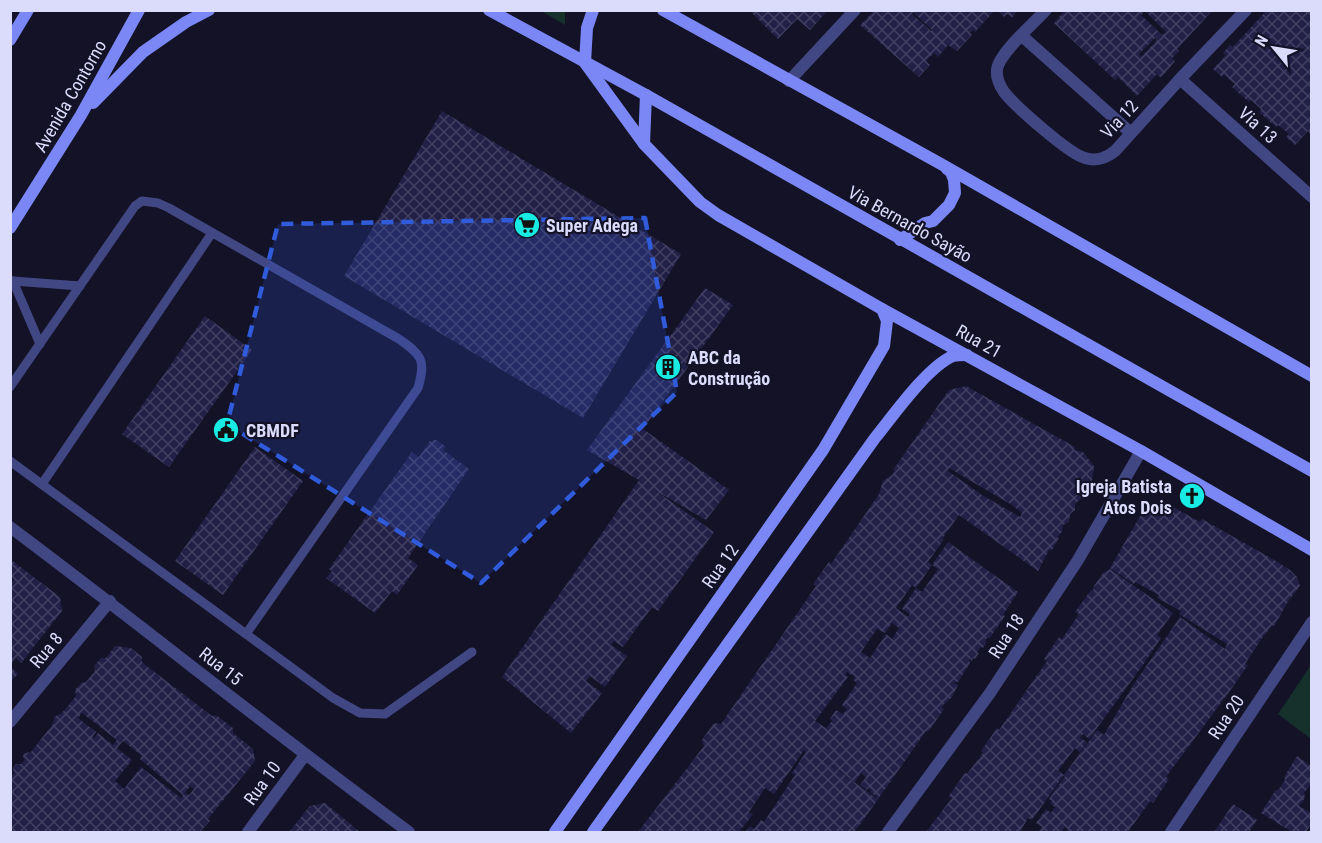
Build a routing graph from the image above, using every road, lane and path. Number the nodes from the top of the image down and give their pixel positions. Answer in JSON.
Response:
{"nodes":[{"id":1,"x":28,"y":10,"type":"edge"},
{"id":2,"x":139,"y":10,"type":"edge"},
{"id":3,"x":209,"y":10,"type":"edge"},
{"id":4,"x":489,"y":10,"type":"edge"},
{"id":5,"x":593,"y":10,"type":"edge"},
{"id":6,"x":663,"y":10,"type":"edge"},
{"id":7,"x":855,"y":10,"type":"edge"},
{"id":8,"x":1046,"y":10,"type":"edge"},
{"id":9,"x":1246,"y":10,"type":"edge"},
{"id":10,"x":1022,"y":36,"type":"junction"},
{"id":11,"x":10,"y":40,"type":"edge"},
{"id":12,"x":585,"y":63,"type":"junction"},
{"id":13,"x":1180,"y":79,"type":"junction"},
{"id":14,"x":789,"y":81,"type":"junction"},
{"id":15,"x":646,"y":96,"type":"junction"},
{"id":16,"x":81,"y":115,"type":"junction"},
{"id":17,"x":1131,"y":133,"type":"junction"},
{"id":18,"x":644,"y":144,"type":"junction"},
{"id":19,"x":941,"y":165,"type":"junction"},
{"id":20,"x":1311,"y":197,"type":"edge"},
{"id":21,"x":10,"y":228,"type":"edge"},
{"id":22,"x":212,"y":233,"type":"junction"},
{"id":23,"x":900,"y":240,"type":"junction"},
{"id":24,"x":12,"y":280,"type":"edge"},
{"id":25,"x":80,"y":286,"type":"junction"},
{"id":26,"x":882,"y":309,"type":"junction"},
{"id":27,"x":40,"y":344,"type":"junction"},
{"id":28,"x":967,"y":355,"type":"junction"},
{"id":29,"x":1311,"y":376,"type":"edge"},
{"id":30,"x":10,"y":387,"type":"edge"},
{"id":31,"x":1142,"y":451,"type":"junction"},
{"id":32,"x":10,"y":461,"type":"edge"},
{"id":33,"x":1311,"y":471,"type":"edge"},
{"id":34,"x":42,"y":484,"type":"junction"},
{"id":35,"x":10,"y":526,"type":"edge"},
{"id":36,"x":1311,"y":550,"type":"edge"},
{"id":37,"x":110,"y":602,"type":"junction"},
{"id":38,"x":1311,"y":622,"type":"edge"},
{"id":39,"x":246,"y":634,"type":"junction"},
{"id":40,"x":472,"y":652,"type":"dead end"},
{"id":41,"x":10,"y":722,"type":"edge"},
{"id":42,"x":305,"y":755,"type":"junction"},
{"id":43,"x":248,"y":832,"type":"edge"},
{"id":44,"x":409,"y":832,"type":"edge"},
{"id":45,"x":555,"y":832,"type":"edge"},
{"id":46,"x":593,"y":832,"type":"edge"},
{"id":47,"x":888,"y":832,"type":"edge"},
{"id":48,"x":1171,"y":832,"type":"edge"}],
"edges":[{"from":1,"to":11,"type":"main road"},
{"from":2,"to":16,"type":"main road","name":"Avenida Contorno"},
{"from":3,"to":16,"type":"main road"},
{"from":4,"to":12,"type":"main road","name":"Via Bernardo Sayão"},
{"from":5,"to":12,"type":"main road"},
{"from":6,"to":14,"type":"main road"},
{"from":7,"to":14,"type":"street"},
{"from":8,"to":10,"type":"street"},
{"from":9,"to":13,"type":"street","name":"Via 12"},
{"from":10,"to":17,"type":"street"},
{"from":10,"to":17,"type":"street","name":"Via 12"},
{"from":12,"to":15,"type":"main road","name":"Via Bernardo Sayão"},
{"from":12,"to":18,"type":"main road","name":"Rua 21"},
{"from":13,"to":17,"type":"street","name":"Via 12"},
{"from":13,"to":20,"type":"street","name":"Via 13"},
{"from":14,"to":19,"type":"main road"},
{"from":15,"to":18,"type":"main road"},
{"from":15,"to":23,"type":"main road","name":"Via Bernardo Sayão"},
{"from":16,"to":21,"type":"main road","name":"Avenida Contorno"},
{"from":18,"to":26,"type":"main road","name":"Rua 21"},
{"from":19,"to":23,"type":"main road"},
{"from":19,"to":29,"type":"main road"},
{"from":22,"to":25,"type":"lane"},
{"from":22,"to":34,"type":"lane"},
{"from":22,"to":39,"type":"lane"},
{"from":23,"to":33,"type":"main road","name":"Via Bernardo Sayão"},
{"from":24,"to":25,"type":"lane"},
{"from":24,"to":27,"type":"lane"},
{"from":25,"to":27,"type":"lane"},
{"from":26,"to":28,"type":"main road","name":"Rua 21"},
{"from":26,"to":45,"type":"main road","name":"Rua 12"},
{"from":27,"to":30,"type":"lane"},
{"from":28,"to":31,"type":"main road","name":"Rua 21"},
{"from":28,"to":46,"type":"main road"},
{"from":31,"to":36,"type":"main road","name":"Rua 21"},
{"from":31,"to":47,"type":"street","name":"Rua 18"},
{"from":32,"to":34,"type":"lane"},
{"from":34,"to":39,"type":"lane"},
{"from":35,"to":37,"type":"street","name":"Rua 15"},
{"from":37,"to":41,"type":"street","name":"Rua 8"},
{"from":37,"to":42,"type":"street","name":"Rua 15"},
{"from":38,"to":48,"type":"street","name":"Rua 20"},
{"from":39,"to":40,"type":"lane"},
{"from":42,"to":43,"type":"street","name":"Rua 10"},
{"from":42,"to":44,"type":"street","name":"Rua 15"}]}
